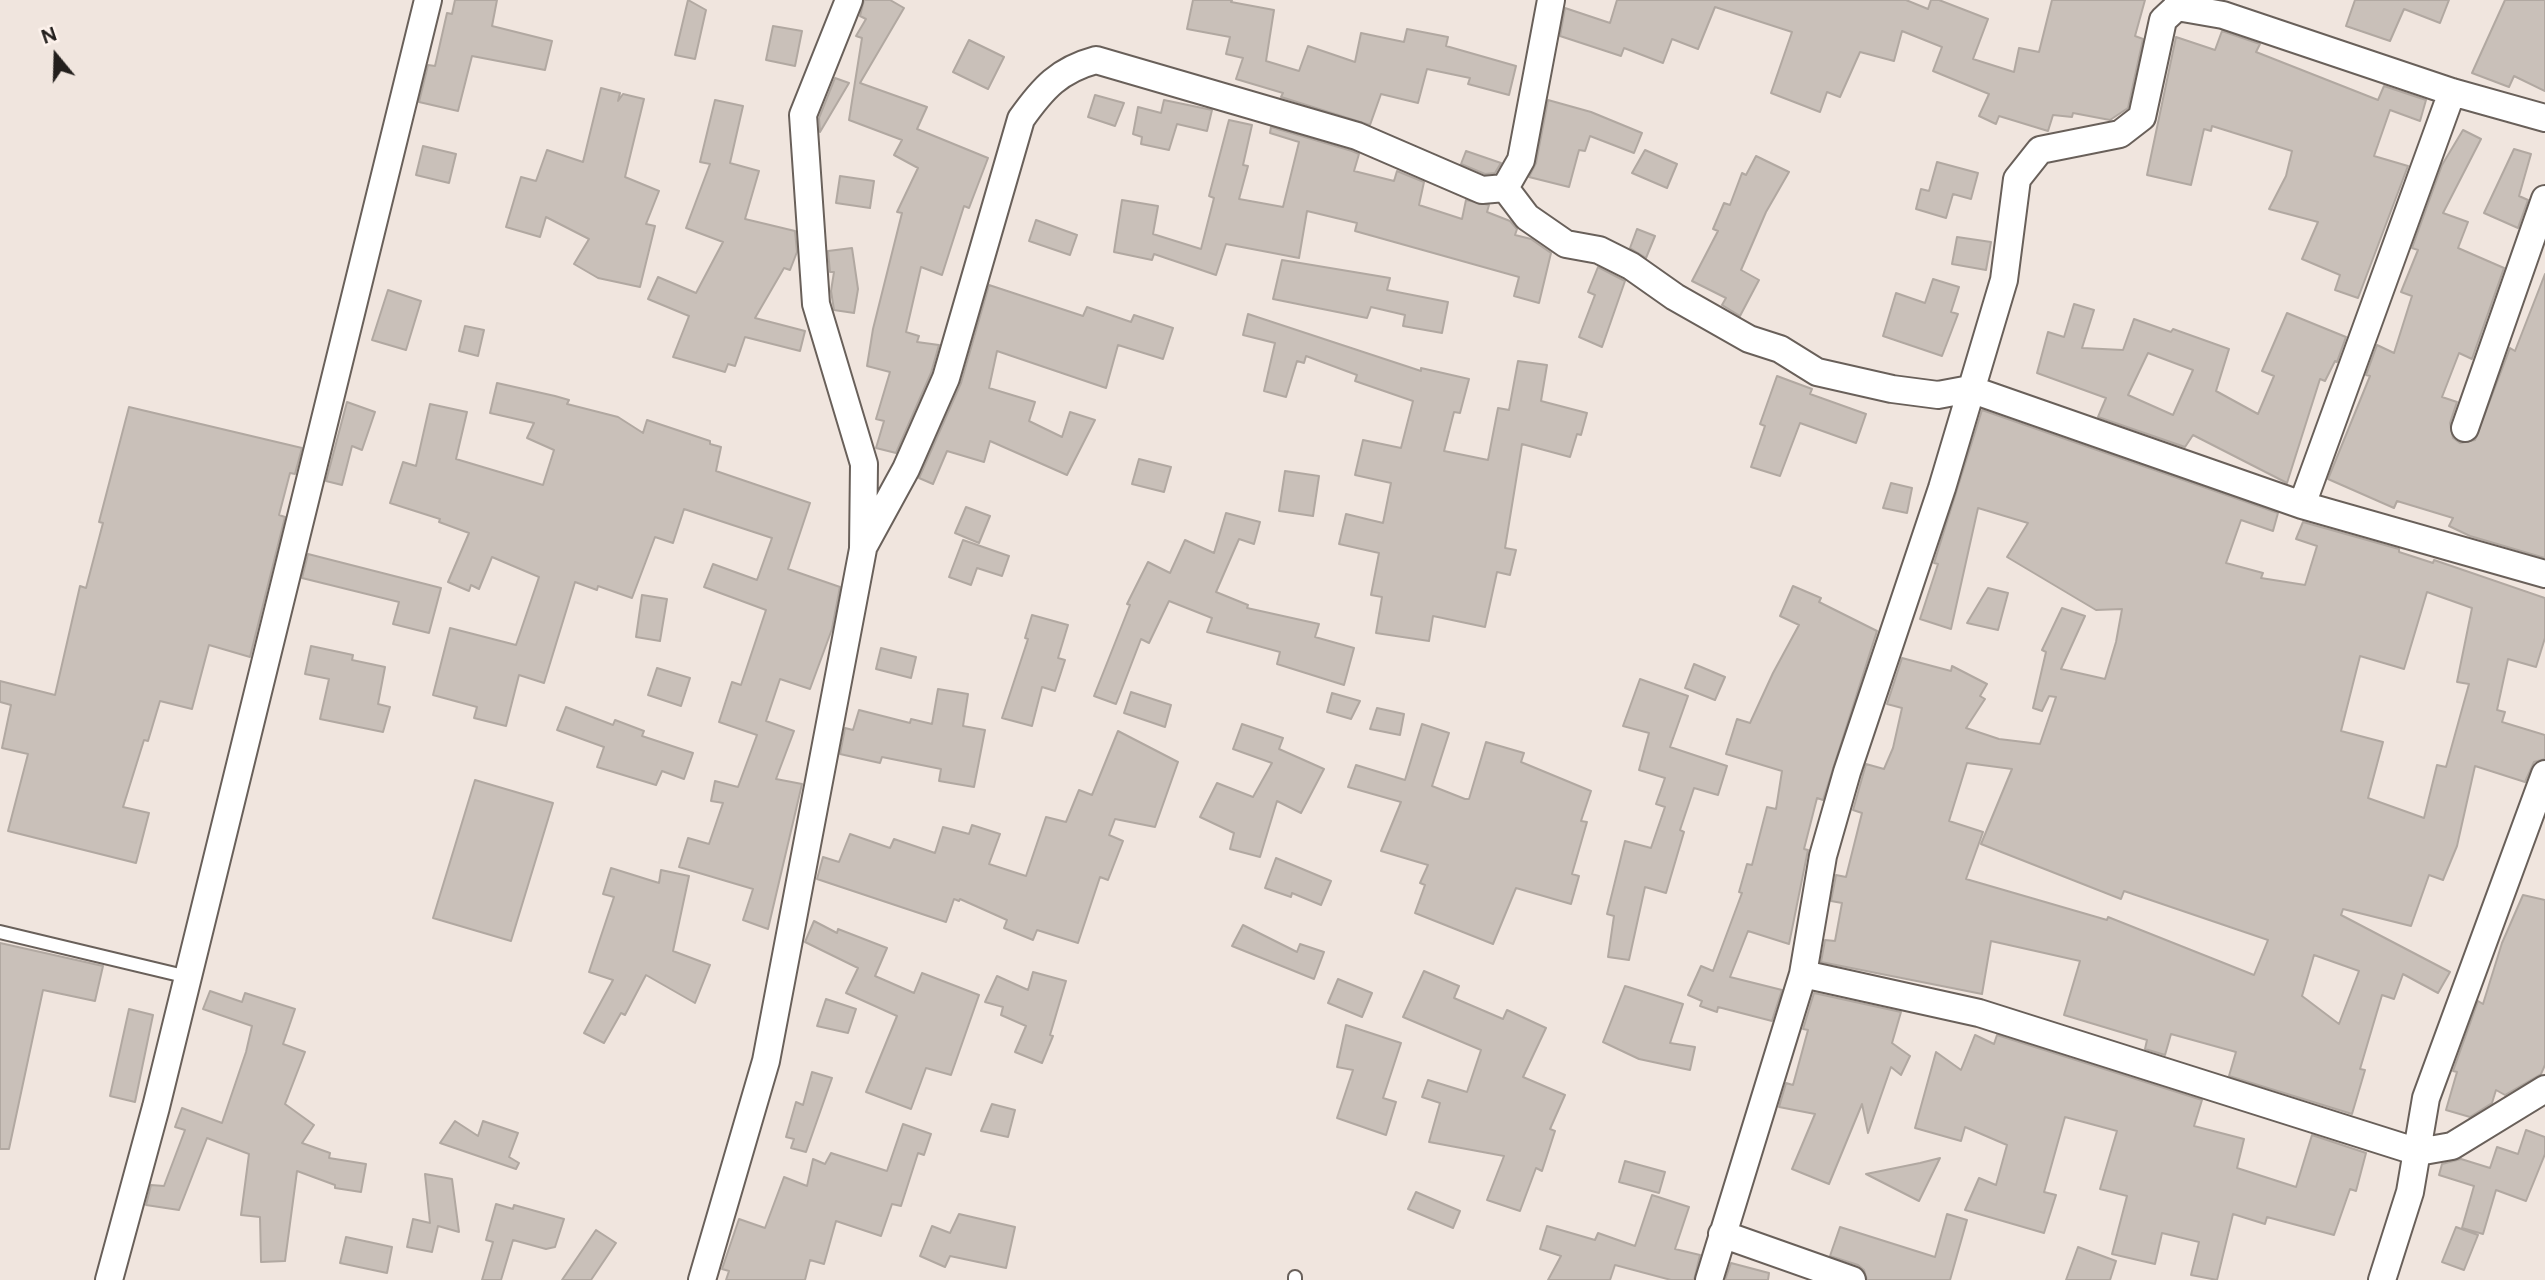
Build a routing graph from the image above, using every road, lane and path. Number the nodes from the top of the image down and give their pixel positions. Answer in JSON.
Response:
{"nodes":[{"id":1,"x":428,"y":0,"type":"edge"},
{"id":2,"x":849,"y":0,"type":"edge"},
{"id":3,"x":1551,"y":0,"type":"edge"},
{"id":4,"x":2178,"y":3,"type":"edge"},
{"id":5,"x":2452,"y":92,"type":"junction"},
{"id":6,"x":2545,"y":118,"type":"edge"},
{"id":7,"x":1505,"y":188,"type":"junction"},
{"id":8,"x":2545,"y":199,"type":"edge"},
{"id":9,"x":1970,"y":389,"type":"junction"},
{"id":10,"x":2465,"y":428,"type":"dead end"},
{"id":11,"x":2302,"y":505,"type":"junction"},
{"id":12,"x":863,"y":549,"type":"junction"},
{"id":13,"x":2545,"y":574,"type":"edge"},
{"id":14,"x":2545,"y":774,"type":"edge"},
{"id":15,"x":0,"y":932,"type":"edge"},
{"id":16,"x":1803,"y":974,"type":"junction"},
{"id":17,"x":188,"y":976,"type":"junction"},
{"id":18,"x":2545,"y":1089,"type":"edge"},
{"id":19,"x":2418,"y":1152,"type":"junction"},
{"id":20,"x":1722,"y":1234,"type":"junction"},
{"id":21,"x":109,"y":1280,"type":"edge"},
{"id":22,"x":702,"y":1280,"type":"edge"},
{"id":23,"x":1709,"y":1280,"type":"edge"},
{"id":24,"x":1852,"y":1280,"type":"edge"},
{"id":25,"x":2382,"y":1280,"type":"edge"}],
"edges":[{"from":1,"to":17,"type":"street"},
{"from":2,"to":12,"type":"street"},
{"from":3,"to":7,"type":"street"},
{"from":4,"to":5,"type":"street"},
{"from":4,"to":9,"type":"street"},
{"from":5,"to":6,"type":"street"},
{"from":5,"to":11,"type":"street"},
{"from":7,"to":9,"type":"street"},
{"from":7,"to":12,"type":"street"},
{"from":8,"to":10,"type":"street"},
{"from":9,"to":11,"type":"street"},
{"from":9,"to":16,"type":"street"},
{"from":11,"to":13,"type":"street"},
{"from":12,"to":22,"type":"street"},
{"from":14,"to":19,"type":"street"},
{"from":15,"to":17,"type":"lane"},
{"from":16,"to":19,"type":"street"},
{"from":16,"to":20,"type":"street"},
{"from":17,"to":21,"type":"street"},
{"from":18,"to":19,"type":"street"},
{"from":19,"to":25,"type":"street"},
{"from":20,"to":23,"type":"street"},
{"from":20,"to":24,"type":"street"}]}
